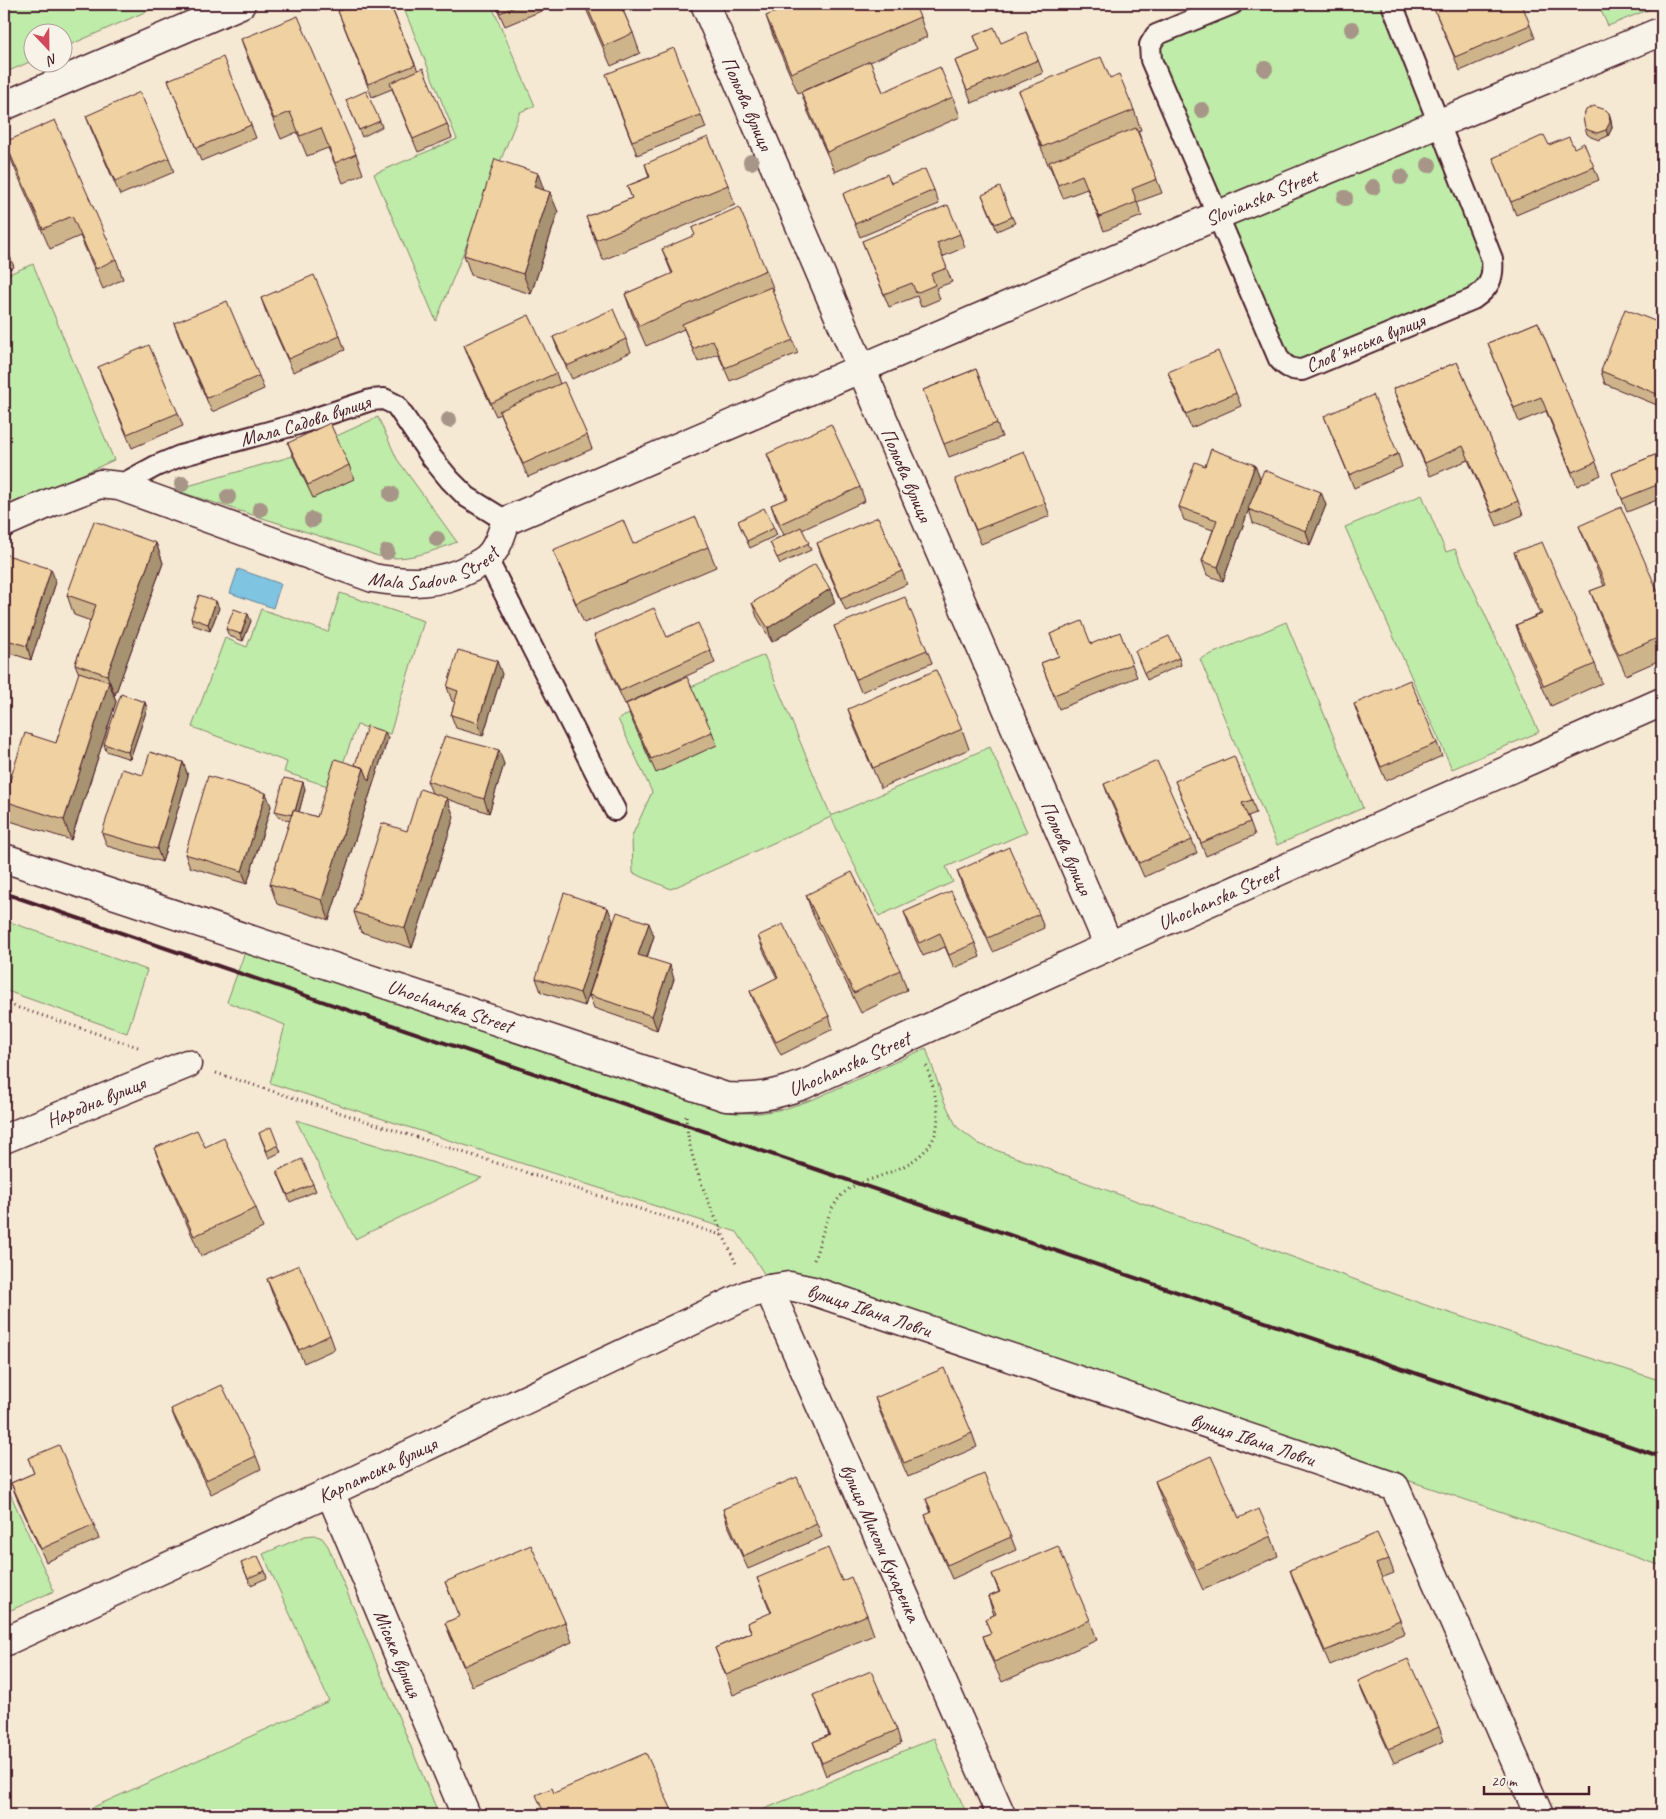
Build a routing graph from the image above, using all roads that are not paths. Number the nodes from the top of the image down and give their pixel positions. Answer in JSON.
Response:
{"nodes":[{"id":1,"x":241,"y":4,"type":"edge"},
{"id":2,"x":705,"y":4,"type":"edge"},
{"id":3,"x":1232,"y":4,"type":"edge"},
{"id":4,"x":1392,"y":4,"type":"edge"},
{"id":5,"x":1662,"y":31,"type":"edge"},
{"id":6,"x":4,"y":106,"type":"edge"},
{"id":7,"x":1440,"y":122,"type":"junction"},
{"id":8,"x":1218,"y":215,"type":"junction"},
{"id":9,"x":861,"y":367,"type":"junction"},
{"id":10,"x":119,"y":486,"type":"junction"},
{"id":11,"x":506,"y":520,"type":"junction"},
{"id":12,"x":4,"y":523,"type":"edge"},
{"id":13,"x":487,"y":559,"type":"junction"},
{"id":14,"x":1662,"y":702,"type":"edge"},
{"id":15,"x":615,"y":810,"type":"dead end"},
{"id":16,"x":4,"y":858,"type":"edge"},
{"id":17,"x":1109,"y":946,"type":"junction"},
{"id":18,"x":187,"y":1064,"type":"road end"},
{"id":19,"x":4,"y":1139,"type":"edge"},
{"id":20,"x":759,"y":1291,"type":"junction"},
{"id":21,"x":330,"y":1492,"type":"junction"},
{"id":22,"x":4,"y":1642,"type":"edge"},
{"id":23,"x":466,"y":1815,"type":"edge"},
{"id":24,"x":1001,"y":1815,"type":"edge"},
{"id":25,"x":1539,"y":1815,"type":"edge"}],
"edges":[{"from":1,"to":6,"type":"street"},
{"from":2,"to":9,"type":"street","name":"Польова вулиця"},
{"from":3,"to":8,"type":"lane","name":"Словʼянська вулиця"},
{"from":4,"to":7,"type":"lane","name":"Словʼянська вулиця"},
{"from":5,"to":7,"type":"street","name":"Slovianska Street"},
{"from":7,"to":8,"type":"street","name":"Slovianska Street"},
{"from":7,"to":8,"type":"lane","name":"Словʼянська вулиця"},
{"from":8,"to":9,"type":"street","name":"Slovianska Street"},
{"from":9,"to":11,"type":"street","name":"Mala Sadova Street"},
{"from":9,"to":17,"type":"street","name":"Польова вулиця"},
{"from":10,"to":11,"type":"lane","name":"Мала Садова вулиця"},
{"from":10,"to":12,"type":"street","name":"Mala Sadova Street"},
{"from":10,"to":13,"type":"street","name":"Mala Sadova Street"},
{"from":11,"to":13,"type":"street","name":"Mala Sadova Street"},
{"from":13,"to":15,"type":"lane"},
{"from":14,"to":17,"type":"street","name":"Uhochanska Street"},
{"from":16,"to":17,"type":"street","name":"Uhochanska Street"},
{"from":18,"to":19,"type":"street","name":"Народна вулиця"},
{"from":20,"to":21,"type":"street","name":"Карпатська вулиця"},
{"from":20,"to":24,"type":"street","name":"вулиця Миколи Кухаренка"},
{"from":20,"to":25,"type":"street","name":"вулиця Івана Ловги"},
{"from":21,"to":22,"type":"street","name":"Карпатська вулиця"},
{"from":21,"to":23,"type":"street","name":"Міська вулиця"}]}
